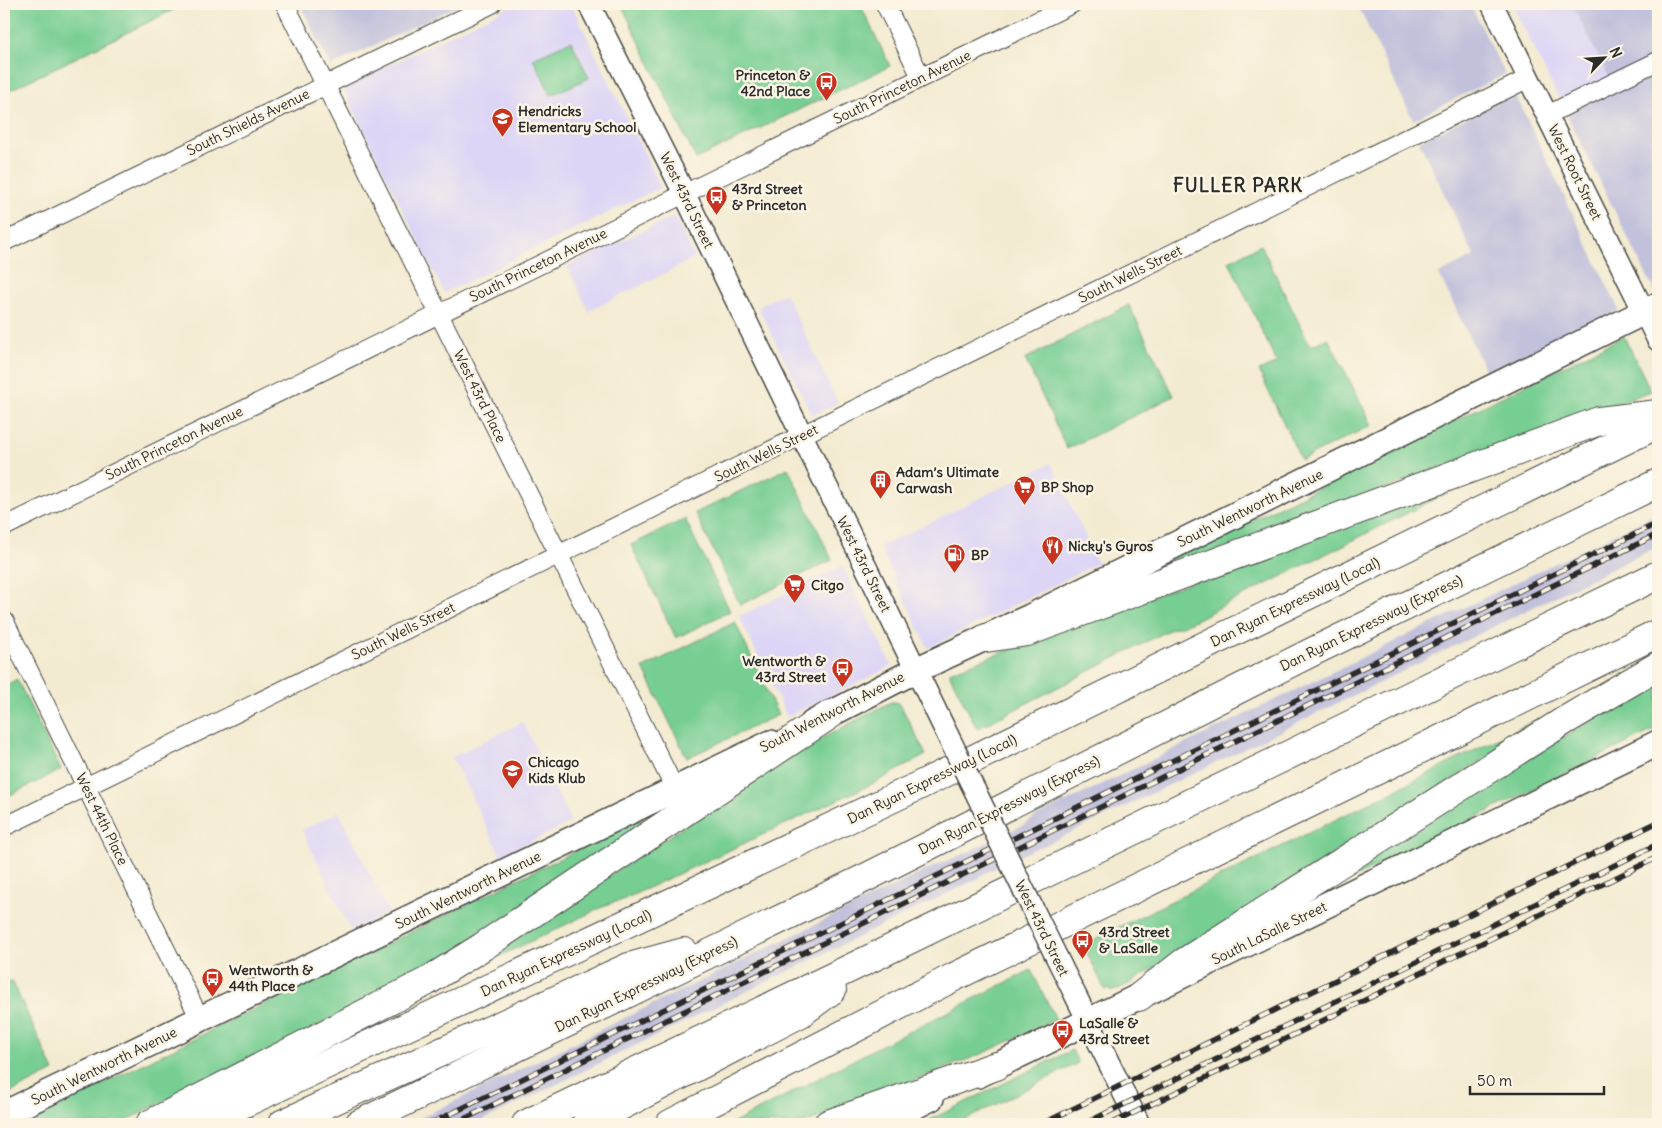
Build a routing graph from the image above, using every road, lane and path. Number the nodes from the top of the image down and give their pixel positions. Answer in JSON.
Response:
{"nodes":[{"id":1,"x":285,"y":4,"type":"edge"},
{"id":2,"x":492,"y":4,"type":"edge"},
{"id":3,"x":588,"y":4,"type":"edge"},
{"id":4,"x":885,"y":4,"type":"edge"},
{"id":5,"x":1072,"y":4,"type":"edge"},
{"id":6,"x":1492,"y":4,"type":"edge"},
{"id":7,"x":1658,"y":61,"type":"edge"},
{"id":8,"x":921,"y":77,"type":"junction"},
{"id":9,"x":1529,"y":78,"type":"junction"},
{"id":10,"x":325,"y":85,"type":"junction"},
{"id":11,"x":1547,"y":115,"type":"junction"},
{"id":12,"x":684,"y":193,"type":"junction"},
{"id":13,"x":4,"y":242,"type":"edge"},
{"id":14,"x":1651,"y":308,"type":"edge"},
{"id":15,"x":439,"y":313,"type":"junction"},
{"id":16,"x":1658,"y":340,"type":"edge"},
{"id":17,"x":1658,"y":414,"type":"edge"},
{"id":18,"x":1658,"y":424,"type":"edge"},
{"id":19,"x":802,"y":435,"type":"junction"},
{"id":20,"x":1658,"y":483,"type":"edge"},
{"id":21,"x":4,"y":527,"type":"edge"},
{"id":22,"x":559,"y":555,"type":"junction"},
{"id":23,"x":1658,"y":575,"type":"edge"},
{"id":24,"x":4,"y":620,"type":"edge"},
{"id":25,"x":1658,"y":633,"type":"edge"},
{"id":26,"x":986,"y":638,"type":"junction"},
{"id":27,"x":1658,"y":666,"type":"edge"},
{"id":28,"x":916,"y":670,"type":"junction"},
{"id":29,"x":831,"y":714,"type":"junction"},
{"id":30,"x":1658,"y":743,"type":"edge"},
{"id":31,"x":86,"y":787,"type":"junction"},
{"id":32,"x":675,"y":790,"type":"junction"},
{"id":33,"x":4,"y":827,"type":"edge"},
{"id":34,"x":746,"y":935,"type":"junction"},
{"id":35,"x":884,"y":952,"type":"junction"},
{"id":36,"x":1139,"y":997,"type":"junction"},
{"id":37,"x":200,"y":1019,"type":"junction"},
{"id":38,"x":1088,"y":1022,"type":"junction"},
{"id":39,"x":996,"y":1066,"type":"junction"},
{"id":40,"x":4,"y":1114,"type":"edge"},
{"id":41,"x":150,"y":1124,"type":"edge"},
{"id":42,"x":200,"y":1124,"type":"edge"},
{"id":43,"x":282,"y":1124,"type":"edge"},
{"id":44,"x":359,"y":1124,"type":"edge"},
{"id":45,"x":526,"y":1124,"type":"edge"},
{"id":46,"x":586,"y":1124,"type":"edge"},
{"id":47,"x":670,"y":1124,"type":"edge"},
{"id":48,"x":828,"y":1124,"type":"edge"},
{"id":49,"x":879,"y":1124,"type":"edge"},
{"id":50,"x":1138,"y":1124,"type":"edge"}],
"edges":[{"from":1,"to":10,"type":"street","name":"West 43rd Place"},
{"from":2,"to":10,"type":"street","name":"South Shields Avenue"},
{"from":3,"to":12,"type":"street","name":"West 43rd Street"},
{"from":4,"to":8,"type":"street"},
{"from":5,"to":8,"type":"street","name":"South Princeton Avenue"},
{"from":6,"to":9,"type":"street","name":"West Root Street"},
{"from":7,"to":11,"type":"street"},
{"from":8,"to":12,"type":"street","name":"South Princeton Avenue"},
{"from":9,"to":11,"type":"street","name":"West Root Street"},
{"from":9,"to":19,"type":"street","name":"South Wells Street"},
{"from":10,"to":13,"type":"street","name":"South Shields Avenue"},
{"from":10,"to":15,"type":"street","name":"West 43rd Place"},
{"from":11,"to":14,"type":"street","name":"West Root Street"},
{"from":12,"to":15,"type":"street","name":"South Princeton Avenue"},
{"from":12,"to":19,"type":"street","name":"West 43rd Street"},
{"from":14,"to":16,"type":"street","name":"West Root Street"},
{"from":14,"to":26,"type":"main road","name":"South Wentworth Avenue"},
{"from":15,"to":21,"type":"street","name":"South Princeton Avenue"},
{"from":15,"to":22,"type":"street","name":"West 43rd Place"},
{"from":17,"to":26,"type":"highway"},
{"from":18,"to":42,"type":"highway","name":"Dan Ryan Expressway (Local)"},
{"from":19,"to":22,"type":"street","name":"South Wells Street"},
{"from":19,"to":28,"type":"street","name":"West 43rd Street"},
{"from":20,"to":34,"type":"highway","name":"Dan Ryan Expressway (Express)"},
{"from":22,"to":31,"type":"street","name":"South Wells Street"},
{"from":22,"to":32,"type":"street","name":"West 43rd Place"},
{"from":23,"to":35,"type":"highway"},
{"from":24,"to":31,"type":"street","name":"West 44th Place"},
{"from":25,"to":47,"type":"highway"},
{"from":26,"to":28,"type":"main road","name":"South Wentworth Avenue"},
{"from":27,"to":36,"type":"highway"},
{"from":28,"to":29,"type":"main road","name":"South Wentworth Avenue"},
{"from":28,"to":38,"type":"street","name":"West 43rd Street","bridge":true},
{"from":29,"to":32,"type":"main road","name":"South Wentworth Avenue"},
{"from":29,"to":41,"type":"highway"},
{"from":30,"to":36,"type":"main road","name":"South LaSalle Street"},
{"from":31,"to":33,"type":"street","name":"South Wells Street"},
{"from":31,"to":37,"type":"street","name":"West 44th Place"},
{"from":32,"to":37,"type":"main road","name":"South Wentworth Avenue"},
{"from":34,"to":43,"type":"highway"},
{"from":34,"to":44,"type":"highway","name":"Dan Ryan Expressway (Express)"},
{"from":35,"to":45,"type":"highway"},
{"from":35,"to":46,"type":"highway"},
{"from":36,"to":38,"type":"main road","name":"South LaSalle Street"},
{"from":37,"to":40,"type":"main road","name":"South Wentworth Avenue"},
{"from":38,"to":39,"type":"main road","name":"South LaSalle Street"},
{"from":38,"to":50,"type":"street","name":"West 43rd Street"},
{"from":39,"to":48,"type":"highway"},
{"from":39,"to":49,"type":"main road","name":"South LaSalle Street"}]}
